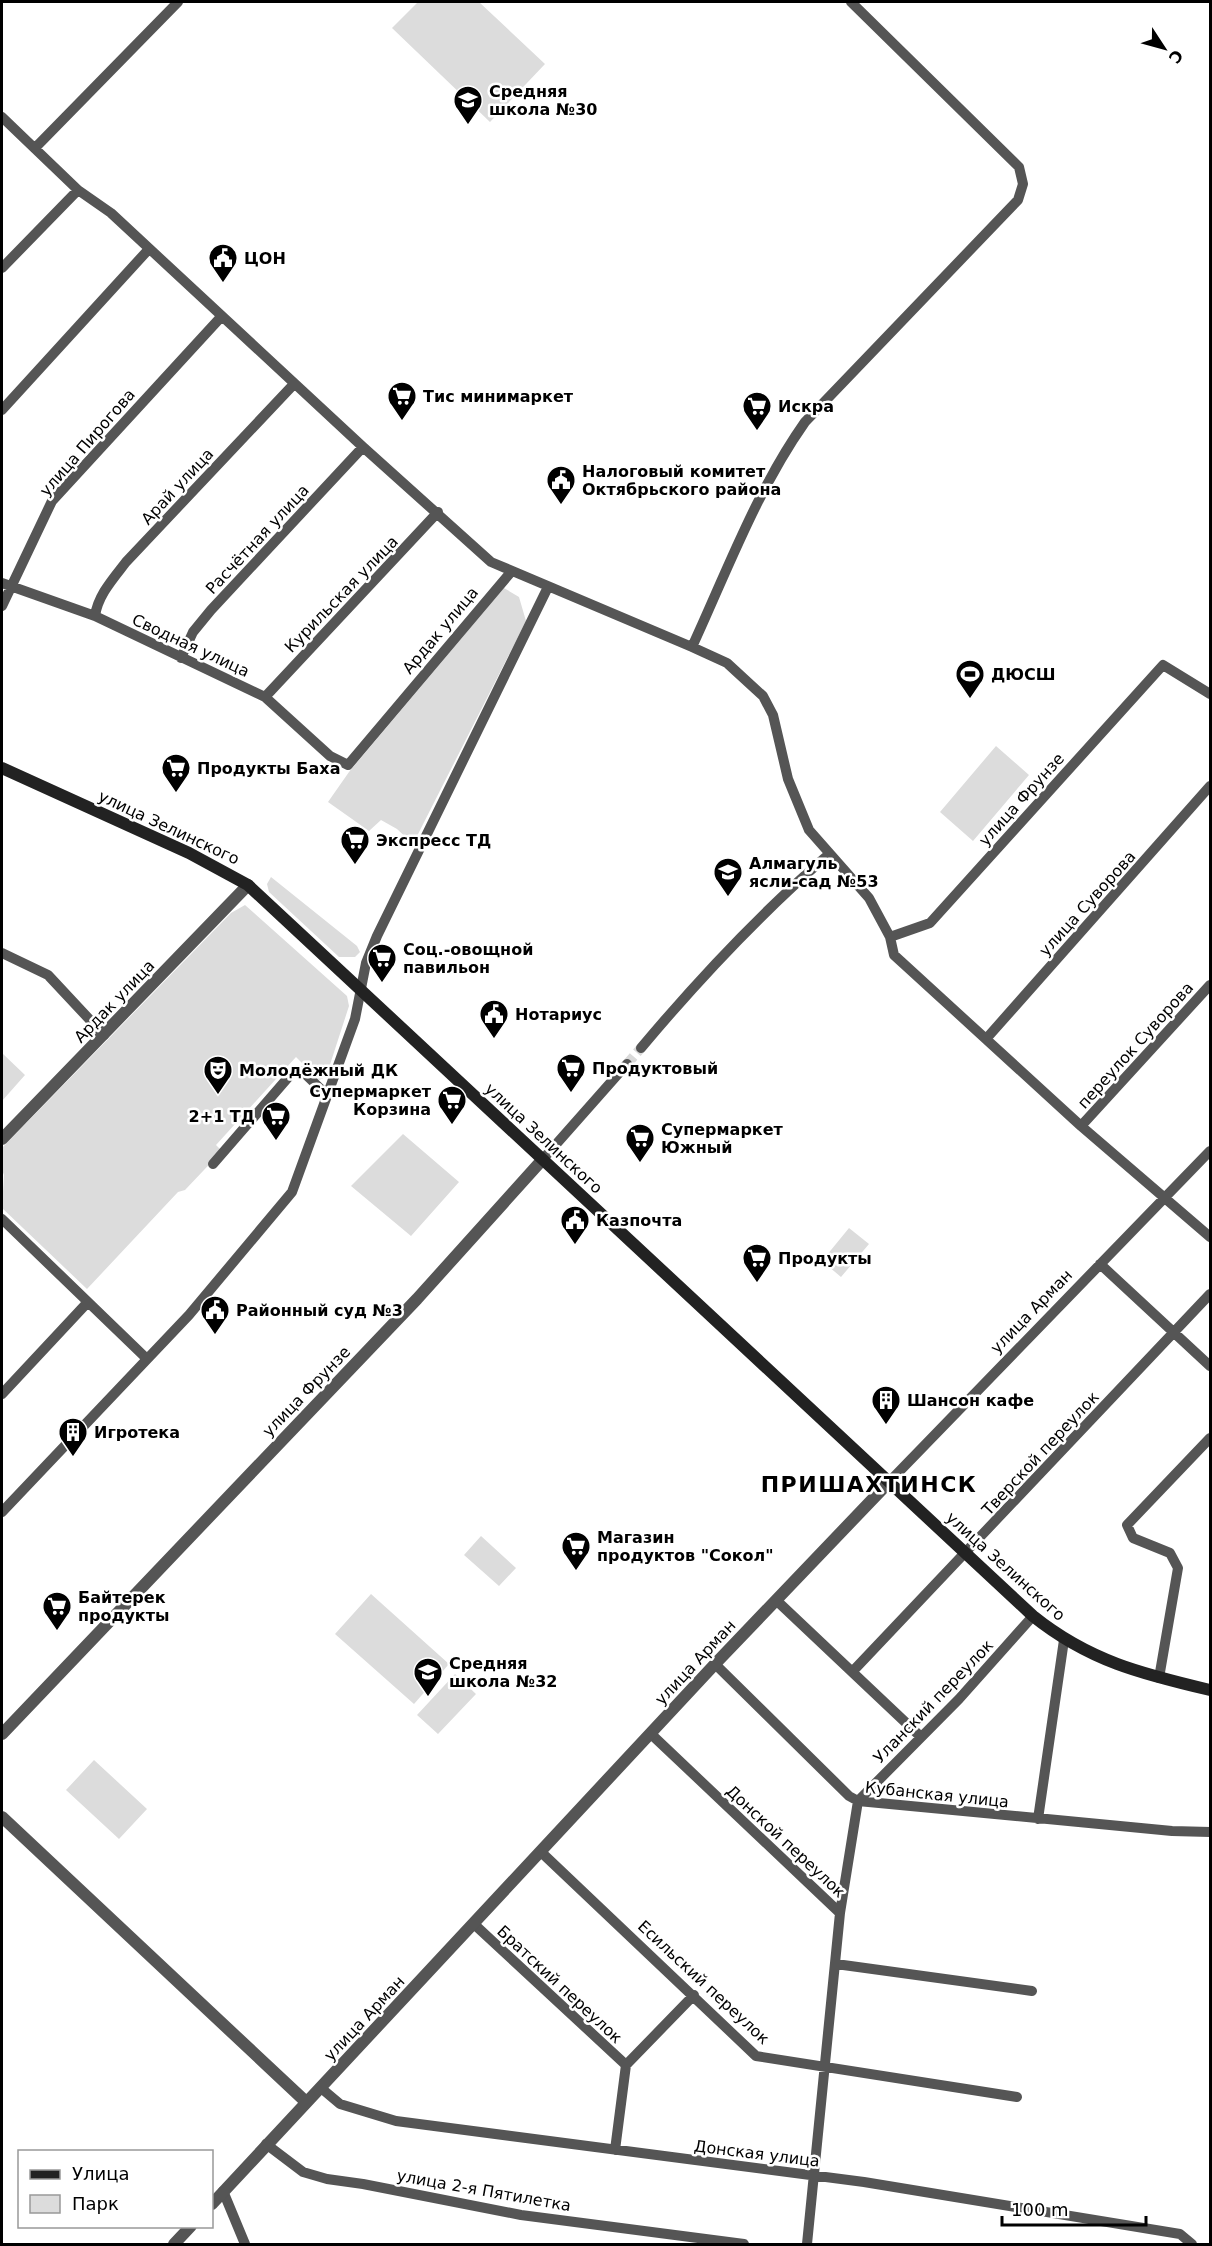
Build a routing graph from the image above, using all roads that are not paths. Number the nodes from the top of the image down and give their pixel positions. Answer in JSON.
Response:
{"nodes":[{"id":1,"x":178,"y":2,"type":"edge"},
{"id":2,"x":851,"y":2,"type":"edge"},
{"id":3,"x":2,"y":117,"type":"edge"},
{"id":4,"x":35,"y":148,"type":"junction"},
{"id":5,"x":78,"y":190,"type":"junction"},
{"id":6,"x":148,"y":250,"type":"junction"},
{"id":7,"x":2,"y":268,"type":"edge"},
{"id":8,"x":221,"y":317,"type":"junction"},
{"id":9,"x":294,"y":384,"type":"junction"},
{"id":10,"x":2,"y":410,"type":"edge"},
{"id":11,"x":363,"y":447,"type":"junction"},
{"id":12,"x":438,"y":512,"type":"junction"},
{"id":13,"x":511,"y":572,"type":"junction"},
{"id":14,"x":6,"y":585,"type":"edge"},
{"id":15,"x":548,"y":587,"type":"junction"},
{"id":16,"x":2,"y":606,"type":"edge"},
{"id":17,"x":94,"y":616,"type":"junction"},
{"id":18,"x":692,"y":647,"type":"junction"},
{"id":19,"x":181,"y":658,"type":"junction"},
{"id":20,"x":1210,"y":694,"type":"edge"},
{"id":21,"x":265,"y":697,"type":"junction"},
{"id":22,"x":348,"y":765,"type":"joint"},
{"id":23,"x":2,"y":768,"type":"edge"},
{"id":24,"x":1210,"y":786,"type":"edge"},
{"id":25,"x":828,"y":855,"type":"junction"},
{"id":26,"x":248,"y":885,"type":"junction"},
{"id":27,"x":890,"y":937,"type":"junction"},
{"id":28,"x":2,"y":953,"type":"edge"},
{"id":29,"x":1210,"y":985,"type":"edge"},
{"id":30,"x":361,"y":993,"type":"junction"},
{"id":31,"x":104,"y":1035,"type":"junction"},
{"id":32,"x":986,"y":1039,"type":"junction"},
{"id":33,"x":641,"y":1048,"type":"tunnel mouth"},
{"id":34,"x":627,"y":1064,"type":"tunnel mouth"},
{"id":35,"x":327,"y":1095,"type":"junction"},
{"id":36,"x":1082,"y":1126,"type":"junction"},
{"id":37,"x":2,"y":1139,"type":"edge"},
{"id":38,"x":1210,"y":1151,"type":"edge"},
{"id":39,"x":543,"y":1159,"type":"junction"},
{"id":40,"x":213,"y":1164,"type":"dead end"},
{"id":41,"x":1164,"y":1197,"type":"junction"},
{"id":42,"x":2,"y":1219,"type":"edge"},
{"id":43,"x":1210,"y":1237,"type":"edge"},
{"id":44,"x":1100,"y":1264,"type":"junction"},
{"id":45,"x":1210,"y":1294,"type":"edge"},
{"id":46,"x":87,"y":1303,"type":"junction"},
{"id":47,"x":1173,"y":1334,"type":"junction"},
{"id":48,"x":146,"y":1358,"type":"junction"},
{"id":49,"x":1210,"y":1366,"type":"edge"},
{"id":50,"x":2,"y":1394,"type":"edge"},
{"id":51,"x":1210,"y":1438,"type":"edge"},
{"id":52,"x":890,"y":1481,"type":"junction"},
{"id":53,"x":2,"y":1512,"type":"edge"},
{"id":54,"x":966,"y":1555,"type":"junction"},
{"id":55,"x":776,"y":1600,"type":"junction"},
{"id":56,"x":1033,"y":1616,"type":"junction"},
{"id":57,"x":1064,"y":1640,"type":"junction"},
{"id":58,"x":715,"y":1665,"type":"junction"},
{"id":59,"x":853,"y":1671,"type":"junction"},
{"id":60,"x":1159,"y":1678,"type":"junction"},
{"id":61,"x":1210,"y":1690,"type":"edge"},
{"id":62,"x":2,"y":1734,"type":"edge"},
{"id":63,"x":651,"y":1734,"type":"junction"},
{"id":64,"x":921,"y":1737,"type":"junction"},
{"id":65,"x":858,"y":1801,"type":"junction"},
{"id":66,"x":2,"y":1817,"type":"edge"},
{"id":67,"x":1038,"y":1820,"type":"junction"},
{"id":68,"x":1210,"y":1832,"type":"edge"},
{"id":69,"x":541,"y":1852,"type":"junction"},
{"id":70,"x":840,"y":1913,"type":"junction"},
{"id":71,"x":475,"y":1925,"type":"junction"},
{"id":72,"x":836,"y":1964,"type":"junction"},
{"id":73,"x":1032,"y":1991,"type":"dead end"},
{"id":74,"x":694,"y":1995,"type":"junction"},
{"id":75,"x":626,"y":2065,"type":"junction"},
{"id":76,"x":824,"y":2067,"type":"junction"},
{"id":77,"x":321,"y":2088,"type":"junction"},
{"id":78,"x":1017,"y":2097,"type":"dead end"},
{"id":79,"x":305,"y":2102,"type":"junction"},
{"id":80,"x":266,"y":2144,"type":"junction"},
{"id":81,"x":615,"y":2150,"type":"junction"},
{"id":82,"x":813,"y":2175,"type":"junction"},
{"id":83,"x":223,"y":2191,"type":"junction"},
{"id":84,"x":213,"y":2203,"type":"edge"},
{"id":85,"x":188,"y":2228,"type":"edge"},
{"id":86,"x":174,"y":2244,"type":"edge"},
{"id":87,"x":245,"y":2244,"type":"edge"},
{"id":88,"x":744,"y":2244,"type":"edge"},
{"id":89,"x":807,"y":2244,"type":"edge"},
{"id":90,"x":1192,"y":2244,"type":"edge"}],
"edges":[{"from":1,"to":4,"type":"street"},
{"from":2,"to":18,"type":"street"},
{"from":3,"to":4,"type":"street"},
{"from":4,"to":5,"type":"street"},
{"from":5,"to":6,"type":"street"},
{"from":5,"to":7,"type":"street"},
{"from":6,"to":8,"type":"street"},
{"from":6,"to":10,"type":"street"},
{"from":8,"to":9,"type":"street"},
{"from":8,"to":14,"type":"street","name":"улица Пирогова"},
{"from":9,"to":11,"type":"street"},
{"from":9,"to":17,"type":"street","name":"Арай улица"},
{"from":11,"to":12,"type":"street"},
{"from":11,"to":19,"type":"street","name":"Расчётная улица"},
{"from":12,"to":13,"type":"street"},
{"from":12,"to":21,"type":"street","name":"Курильская улица"},
{"from":13,"to":15,"type":"street"},
{"from":13,"to":22,"type":"street","name":"Ардак улица"},
{"from":14,"to":16,"type":"street","name":"улица Пирогова"},
{"from":14,"to":17,"type":"street","name":"Сводная улица"},
{"from":15,"to":18,"type":"street"},
{"from":15,"to":30,"type":"street"},
{"from":17,"to":19,"type":"street","name":"Сводная улица"},
{"from":18,"to":25,"type":"street"},
{"from":19,"to":21,"type":"street","name":"Сводная улица"},
{"from":20,"to":27,"type":"street","name":"улица Фрунзе"},
{"from":21,"to":22,"type":"street","name":"Сводная улица"},
{"from":23,"to":26,"type":"main road","name":"улица Зелинского"},
{"from":24,"to":32,"type":"street","name":"улица Суворова"},
{"from":25,"to":27,"type":"street"},
{"from":25,"to":33,"type":"street"},
{"from":26,"to":30,"type":"main road","name":"улица Зелинского"},
{"from":26,"to":31,"type":"street","name":"Ардак улица"},
{"from":27,"to":32,"type":"street"},
{"from":28,"to":31,"type":"street"},
{"from":29,"to":36,"type":"street","name":"переулок Суворова"},
{"from":30,"to":35,"type":"street"},
{"from":30,"to":39,"type":"main road","name":"улица Зелинского"},
{"from":31,"to":37,"type":"street","name":"Ардак улица"},
{"from":32,"to":36,"type":"street"},
{"from":34,"to":39,"type":"street","name":"улица Фрунзе"},
{"from":35,"to":40,"type":"street"},
{"from":35,"to":48,"type":"street"},
{"from":36,"to":41,"type":"street"},
{"from":38,"to":41,"type":"street","name":"улица Арман"},
{"from":39,"to":52,"type":"main road","name":"улица Зелинского"},
{"from":39,"to":62,"type":"street","name":"улица Фрунзе"},
{"from":41,"to":43,"type":"street"},
{"from":41,"to":44,"type":"street","name":"улица Арман"},
{"from":42,"to":46,"type":"street"},
{"from":44,"to":47,"type":"street"},
{"from":44,"to":52,"type":"street","name":"улица Арман"},
{"from":45,"to":47,"type":"street","name":"Тверской переулок"},
{"from":46,"to":48,"type":"street"},
{"from":46,"to":50,"type":"street"},
{"from":47,"to":49,"type":"street"},
{"from":47,"to":54,"type":"street","name":"Тверской переулок"},
{"from":48,"to":53,"type":"street"},
{"from":51,"to":60,"type":"street"},
{"from":52,"to":54,"type":"main road","name":"улица Зелинского"},
{"from":52,"to":55,"type":"street","name":"улица Арман"},
{"from":54,"to":56,"type":"main road","name":"улица Зелинского"},
{"from":54,"to":59,"type":"street","name":"Тверской переулок"},
{"from":55,"to":58,"type":"street","name":"улица Арман"},
{"from":55,"to":59,"type":"street"},
{"from":56,"to":57,"type":"main road","name":"улица Зелинского"},
{"from":56,"to":64,"type":"street","name":"Уланский переулок"},
{"from":57,"to":60,"type":"main road","name":"улица Зелинского"},
{"from":57,"to":67,"type":"street"},
{"from":58,"to":63,"type":"street","name":"улица Арман"},
{"from":58,"to":65,"type":"street","name":"Кубанская улица"},
{"from":59,"to":64,"type":"street"},
{"from":60,"to":61,"type":"main road","name":"улица Зелинского"},
{"from":63,"to":69,"type":"street","name":"улица Арман"},
{"from":63,"to":70,"type":"street","name":"Донской переулок"},
{"from":64,"to":65,"type":"street","name":"Уланский переулок"},
{"from":65,"to":67,"type":"street","name":"Кубанская улица"},
{"from":65,"to":70,"type":"street"},
{"from":66,"to":79,"type":"street"},
{"from":67,"to":68,"type":"street","name":"Кубанская улица"},
{"from":69,"to":71,"type":"street","name":"улица Арман"},
{"from":69,"to":74,"type":"street","name":"Есильский переулок"},
{"from":70,"to":72,"type":"street","name":"Донской переулок"},
{"from":71,"to":75,"type":"street","name":"Братский переулок"},
{"from":71,"to":77,"type":"street","name":"улица Арман"},
{"from":72,"to":73,"type":"street"},
{"from":72,"to":76,"type":"street","name":"Донской переулок"},
{"from":74,"to":75,"type":"street","name":"Братский переулок"},
{"from":74,"to":76,"type":"street","name":"Есильский переулок"},
{"from":75,"to":81,"type":"street","name":"Братский переулок"},
{"from":76,"to":78,"type":"street","name":"Есильский переулок"},
{"from":76,"to":82,"type":"street","name":"Донской переулок"},
{"from":77,"to":79,"type":"street","name":"улица Арман"},
{"from":77,"to":81,"type":"street","name":"Донская улица"},
{"from":79,"to":80,"type":"street","name":"улица Арман"},
{"from":80,"to":83,"type":"street","name":"улица Арман"},
{"from":80,"to":88,"type":"street","name":"улица 2-я Пятилетка"},
{"from":81,"to":82,"type":"street","name":"Донская улица"},
{"from":82,"to":89,"type":"street","name":"Донской переулок"},
{"from":82,"to":90,"type":"street","name":"Донская улица"},
{"from":83,"to":84,"type":"street","name":"улица Арман"},
{"from":83,"to":87,"type":"street"},
{"from":85,"to":86,"type":"street"}]}
